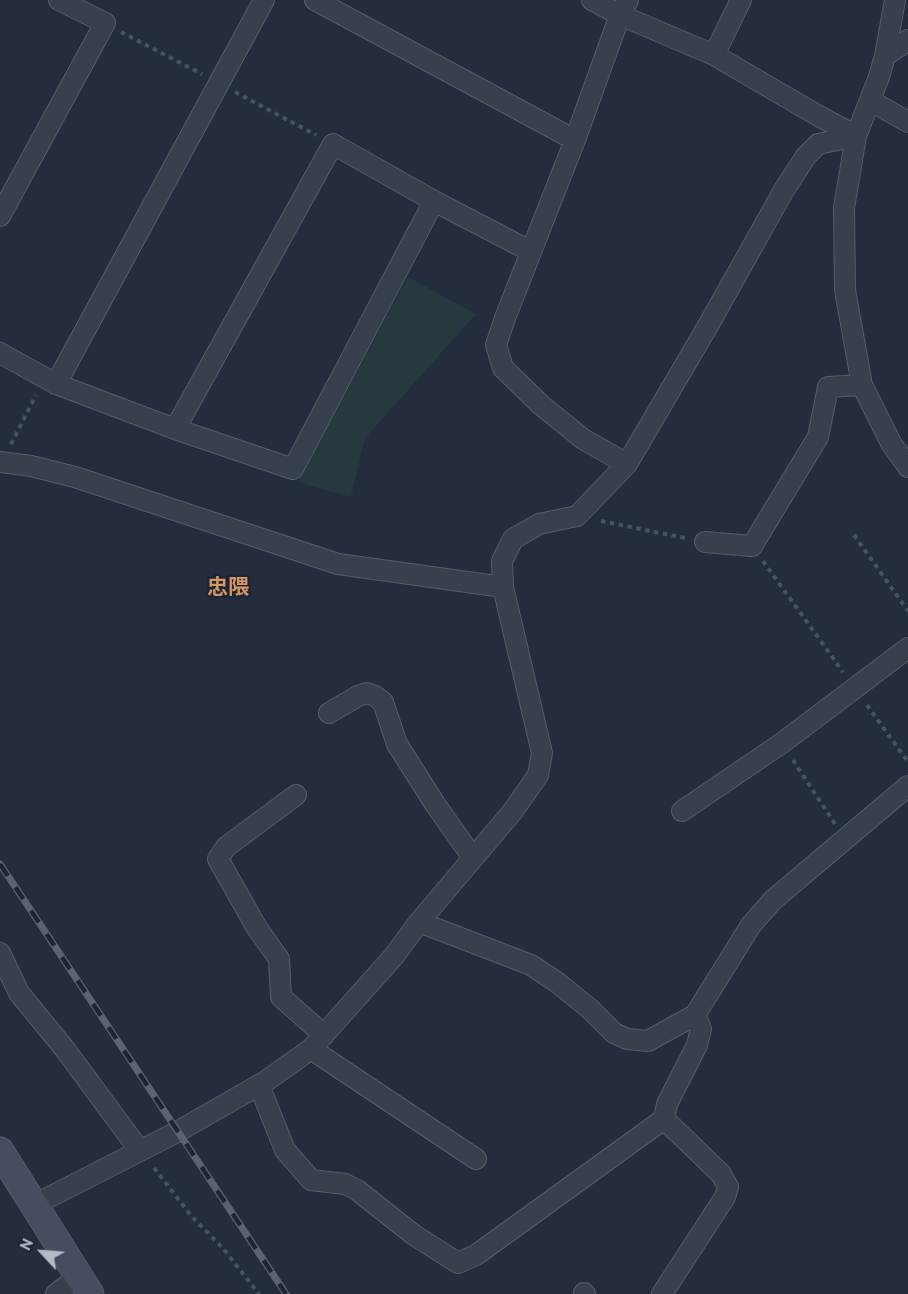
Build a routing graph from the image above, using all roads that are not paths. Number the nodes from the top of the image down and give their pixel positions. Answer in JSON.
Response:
{"nodes":[{"id":1,"x":59,"y":0,"type":"edge"},
{"id":2,"x":264,"y":0,"type":"edge"},
{"id":3,"x":315,"y":0,"type":"edge"},
{"id":4,"x":592,"y":0,"type":"edge"},
{"id":5,"x":741,"y":0,"type":"edge"},
{"id":6,"x":894,"y":0,"type":"edge"},
{"id":7,"x":624,"y":8,"type":"edge"},
{"id":8,"x":908,"y":40,"type":"edge"},
{"id":9,"x":714,"y":55,"type":"junction"},
{"id":10,"x":885,"y":56,"type":"junction"},
{"id":11,"x":871,"y":101,"type":"junction"},
{"id":12,"x":908,"y":123,"type":"edge"},
{"id":13,"x":856,"y":136,"type":"junction"},
{"id":14,"x":575,"y":140,"type":"junction"},
{"id":15,"x":434,"y":201,"type":"junction"},
{"id":16,"x":0,"y":216,"type":"edge"},
{"id":17,"x":530,"y":251,"type":"junction"},
{"id":18,"x":0,"y":353,"type":"edge"},
{"id":19,"x":50,"y":381,"type":"junction"},
{"id":20,"x":862,"y":385,"type":"junction"},
{"id":21,"x":175,"y":429,"type":"junction"},
{"id":22,"x":1,"y":461,"type":"edge"},
{"id":23,"x":627,"y":464,"type":"junction"},
{"id":24,"x":908,"y":467,"type":"edge"},
{"id":25,"x":705,"y":542,"type":"road end"},
{"id":26,"x":503,"y":587,"type":"junction"},
{"id":27,"x":908,"y":648,"type":"edge"},
{"id":28,"x":329,"y":713,"type":"dead end"},
{"id":29,"x":908,"y":786,"type":"edge"},
{"id":30,"x":296,"y":795,"type":"dead end"},
{"id":31,"x":681,"y":811,"type":"dead end"},
{"id":32,"x":473,"y":858,"type":"junction"},
{"id":33,"x":419,"y":922,"type":"junction"},
{"id":34,"x":0,"y":953,"type":"edge"},
{"id":35,"x":695,"y":1015,"type":"junction"},
{"id":36,"x":318,"y":1042,"type":"junction"},
{"id":37,"x":258,"y":1085,"type":"junction"},
{"id":38,"x":664,"y":1119,"type":"junction"},
{"id":39,"x":0,"y":1151,"type":"edge"},
{"id":40,"x":140,"y":1151,"type":"junction"},
{"id":41,"x":476,"y":1160,"type":"dead end"},
{"id":42,"x":34,"y":1205,"type":"junction"},
{"id":43,"x":84,"y":1285,"type":"edge"},
{"id":44,"x":56,"y":1294,"type":"edge"},
{"id":45,"x":662,"y":1294,"type":"edge"}],
"edges":[{"from":1,"to":16,"type":"street"},
{"from":2,"to":19,"type":"street"},
{"from":3,"to":14,"type":"street"},
{"from":4,"to":7,"type":"street"},
{"from":5,"to":9,"type":"street"},
{"from":6,"to":10,"type":"street"},
{"from":7,"to":9,"type":"street"},
{"from":7,"to":14,"type":"street"},
{"from":8,"to":10,"type":"street"},
{"from":9,"to":13,"type":"street"},
{"from":10,"to":11,"type":"street"},
{"from":11,"to":12,"type":"street"},
{"from":11,"to":13,"type":"street"},
{"from":13,"to":20,"type":"street"},
{"from":13,"to":23,"type":"street"},
{"from":14,"to":17,"type":"street"},
{"from":15,"to":17,"type":"street"},
{"from":15,"to":21,"type":"street"},
{"from":15,"to":21,"type":"street"},
{"from":17,"to":23,"type":"street"},
{"from":18,"to":19,"type":"street"},
{"from":19,"to":21,"type":"street"},
{"from":20,"to":24,"type":"street"},
{"from":20,"to":25,"type":"street"},
{"from":22,"to":26,"type":"street"},
{"from":23,"to":26,"type":"street"},
{"from":26,"to":32,"type":"street"},
{"from":27,"to":31,"type":"street"},
{"from":28,"to":32,"type":"street"},
{"from":29,"to":35,"type":"street"},
{"from":30,"to":36,"type":"street"},
{"from":32,"to":33,"type":"street"},
{"from":33,"to":35,"type":"street"},
{"from":33,"to":36,"type":"street"},
{"from":34,"to":40,"type":"street"},
{"from":35,"to":38,"type":"street"},
{"from":36,"to":37,"type":"street"},
{"from":36,"to":41,"type":"street"},
{"from":37,"to":38,"type":"street"},
{"from":37,"to":40,"type":"street"},
{"from":38,"to":45,"type":"street"},
{"from":39,"to":42,"type":"main road"},
{"from":40,"to":42,"type":"street"},
{"from":42,"to":43,"type":"main road"},
{"from":43,"to":44,"type":"street"}]}
